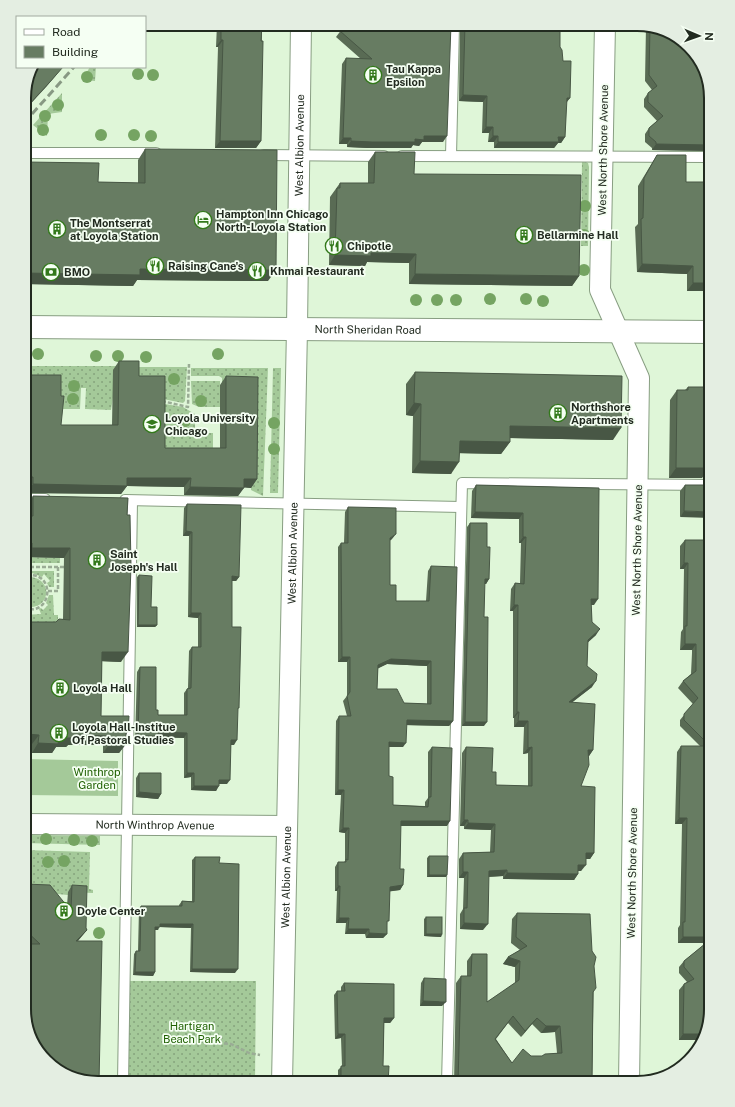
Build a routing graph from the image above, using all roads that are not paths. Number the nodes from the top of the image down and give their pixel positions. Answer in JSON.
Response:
{"nodes":[{"id":1,"x":302,"y":31,"type":"edge"},
{"id":2,"x":454,"y":31,"type":"edge"},
{"id":3,"x":605,"y":31,"type":"edge"},
{"id":4,"x":169,"y":152,"type":"edge"},
{"id":5,"x":31,"y":153,"type":"edge"},
{"id":6,"x":251,"y":155,"type":"edge"},
{"id":7,"x":300,"y":156,"type":"junction"},
{"id":8,"x":451,"y":156,"type":"junction"},
{"id":9,"x":602,"y":157,"type":"junction"},
{"id":10,"x":704,"y":157,"type":"edge"},
{"id":11,"x":31,"y":327,"type":"edge"},
{"id":12,"x":297,"y":328,"type":"junction"},
{"id":13,"x":618,"y":331,"type":"junction"},
{"id":14,"x":704,"y":332,"type":"edge"},
{"id":15,"x":638,"y":484,"type":"junction"},
{"id":16,"x":704,"y":485,"type":"edge"},
{"id":17,"x":31,"y":499,"type":"edge"},
{"id":18,"x":55,"y":499,"type":"edge"},
{"id":19,"x":117,"y":500,"type":"edge"},
{"id":20,"x":132,"y":501,"type":"junction"},
{"id":21,"x":294,"y":504,"type":"junction"},
{"id":22,"x":461,"y":507,"type":"junction"},
{"id":23,"x":31,"y":824,"type":"edge"},
{"id":24,"x":127,"y":824,"type":"junction"},
{"id":25,"x":287,"y":826,"type":"junction"},
{"id":26,"x":123,"y":1076,"type":"edge"},
{"id":27,"x":282,"y":1076,"type":"edge"},
{"id":28,"x":447,"y":1076,"type":"edge"},
{"id":29,"x":629,"y":1076,"type":"edge"}],
"edges":[{"from":1,"to":7,"type":"street","name":"West Albion Avenue"},
{"from":2,"to":8,"type":"lane"},
{"from":3,"to":9,"type":"street","name":"West North Shore Avenue"},
{"from":4,"to":5,"type":"lane"},
{"from":6,"to":7,"type":"lane"},
{"from":7,"to":8,"type":"lane"},
{"from":7,"to":12,"type":"street","name":"West Albion Avenue"},
{"from":8,"to":9,"type":"lane"},
{"from":9,"to":10,"type":"lane"},
{"from":9,"to":13,"type":"street","name":"West North Shore Avenue"},
{"from":11,"to":12,"type":"main road","name":"North Sheridan Road"},
{"from":12,"to":13,"type":"main road","name":"North Sheridan Road"},
{"from":12,"to":21,"type":"street","name":"West Albion Avenue"},
{"from":13,"to":14,"type":"main road","name":"North Sheridan Road"},
{"from":13,"to":15,"type":"street","name":"West North Shore Avenue"},
{"from":15,"to":16,"type":"lane"},
{"from":15,"to":22,"type":"lane"},
{"from":15,"to":29,"type":"street","name":"West North Shore Avenue"},
{"from":17,"to":18,"type":"lane"},
{"from":19,"to":20,"type":"lane"},
{"from":20,"to":21,"type":"lane"},
{"from":20,"to":24,"type":"lane"},
{"from":21,"to":22,"type":"lane"},
{"from":21,"to":25,"type":"street","name":"West Albion Avenue"},
{"from":22,"to":28,"type":"lane"},
{"from":23,"to":24,"type":"street","name":"North Winthrop Avenue"},
{"from":24,"to":25,"type":"street","name":"North Winthrop Avenue"},
{"from":24,"to":26,"type":"lane"},
{"from":25,"to":27,"type":"street","name":"West Albion Avenue"}]}
